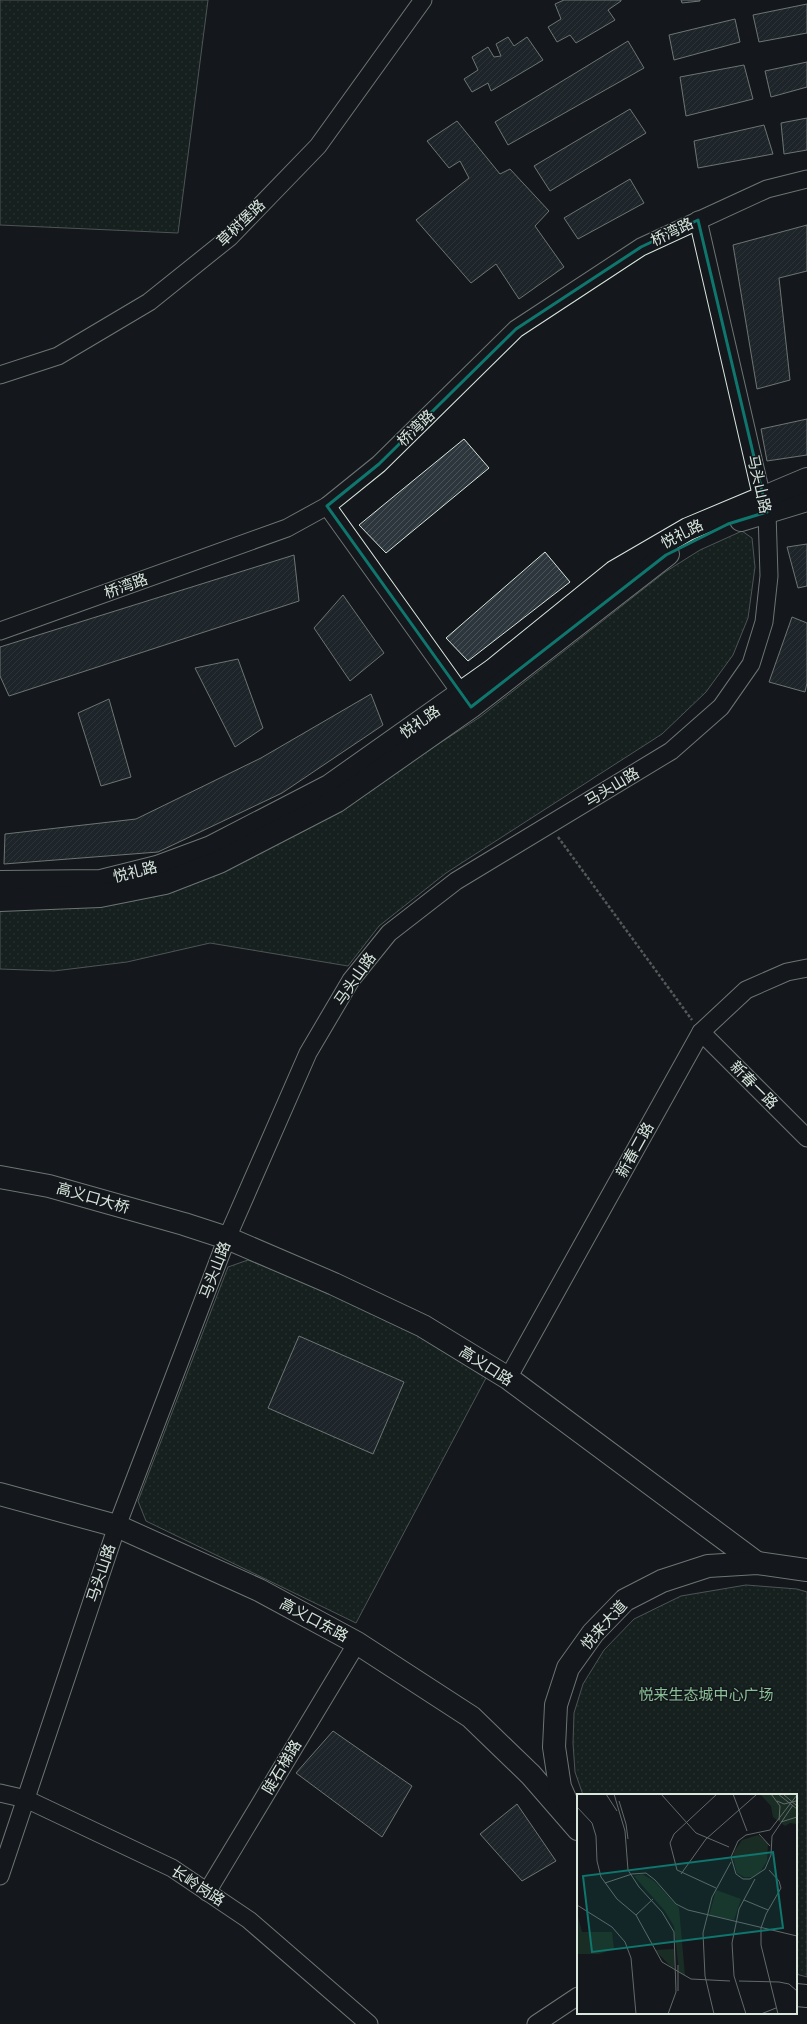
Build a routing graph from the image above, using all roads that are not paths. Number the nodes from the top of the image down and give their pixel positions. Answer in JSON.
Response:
{"nodes":[{"id":1,"x":423,"y":0,"type":"edge"},
{"id":2,"x":807,"y":179,"type":"edge"},
{"id":3,"x":698,"y":220,"type":"junction"},
{"id":4,"x":0,"y":375,"type":"edge"},
{"id":5,"x":807,"y":479,"type":"edge"},
{"id":6,"x":807,"y":500,"type":"edge"},
{"id":7,"x":764,"y":505,"type":"junction"},
{"id":8,"x":327,"y":506,"type":"junction"},
{"id":9,"x":0,"y":631,"type":"edge"},
{"id":10,"x":466,"y":700,"type":"junction"},
{"id":11,"x":0,"y":882,"type":"edge"},
{"id":12,"x":0,"y":900,"type":"edge"},
{"id":13,"x":807,"y":968,"type":"edge"},
{"id":14,"x":701,"y":1032,"type":"junction"},
{"id":15,"x":807,"y":1138,"type":"edge"},
{"id":16,"x":0,"y":1177,"type":"edge"},
{"id":17,"x":184,"y":1224,"type":"joint"},
{"id":18,"x":226,"y":1238,"type":"junction"},
{"id":19,"x":508,"y":1378,"type":"junction"},
{"id":20,"x":0,"y":1494,"type":"edge"},
{"id":21,"x":117,"y":1526,"type":"junction"},
{"id":22,"x":757,"y":1563,"type":"junction"},
{"id":23,"x":807,"y":1570,"type":"edge"},
{"id":24,"x":357,"y":1643,"type":"junction"},
{"id":25,"x":0,"y":1794,"type":"edge"},
{"id":26,"x":26,"y":1799,"type":"junction"},
{"id":27,"x":577,"y":1827,"type":"edge"},
{"id":28,"x":577,"y":1828,"type":"edge"},
{"id":29,"x":0,"y":1876,"type":"edge"},
{"id":30,"x":208,"y":1892,"type":"junction"},
{"id":31,"x":797,"y":1995,"type":"edge"},
{"id":32,"x":807,"y":1996,"type":"edge"},
{"id":33,"x":577,"y":1997,"type":"edge"},
{"id":34,"x":369,"y":2024,"type":"edge"},
{"id":35,"x":536,"y":2024,"type":"edge"}],
"edges":[{"from":1,"to":4,"type":"street","name":"草树堡路"},
{"from":2,"to":3,"type":"street","name":"桥湾路"},
{"from":3,"to":7,"type":"street","name":"马头山路"},
{"from":3,"to":8,"type":"street","name":"桥湾路"},
{"from":5,"to":7,"type":"main road","name":"悦礼路"},
{"from":6,"to":7,"type":"main road","name":"悦礼路"},
{"from":7,"to":10,"type":"main road","name":"悦礼路"},
{"from":7,"to":18,"type":"street","name":"马头山路"},
{"from":8,"to":9,"type":"street","name":"桥湾路"},
{"from":8,"to":10,"type":"street"},
{"from":10,"to":11,"type":"main road","name":"悦礼路"},
{"from":10,"to":12,"type":"main road","name":"悦礼路"},
{"from":13,"to":14,"type":"street","name":"新春二路"},
{"from":14,"to":15,"type":"street","name":"新春一路"},
{"from":14,"to":19,"type":"street","name":"新春二路"},
{"from":16,"to":17,"type":"main road","name":"高义口大桥"},
{"from":17,"to":18,"type":"main road","name":"高义口路"},
{"from":18,"to":19,"type":"main road","name":"高义口路"},
{"from":18,"to":21,"type":"street","name":"马头山路"},
{"from":19,"to":22,"type":"main road","name":"高义口路"},
{"from":20,"to":21,"type":"main road","name":"高义口东路"},
{"from":21,"to":24,"type":"main road","name":"高义口东路"},
{"from":21,"to":26,"type":"street","name":"马头山路"},
{"from":22,"to":23,"type":"main road","name":"悦来大道"},
{"from":22,"to":27,"type":"main road","name":"悦来大道"},
{"from":24,"to":28,"type":"main road","name":"高义口东路"},
{"from":24,"to":30,"type":"street","name":"陡石梯路"},
{"from":25,"to":26,"type":"street","name":"长岭岗路"},
{"from":26,"to":29,"type":"street","name":"马头山路"},
{"from":26,"to":30,"type":"street","name":"长岭岗路"},
{"from":30,"to":34,"type":"street","name":"长岭岗路"},
{"from":31,"to":32,"type":"main road"},
{"from":33,"to":35,"type":"street"}]}
